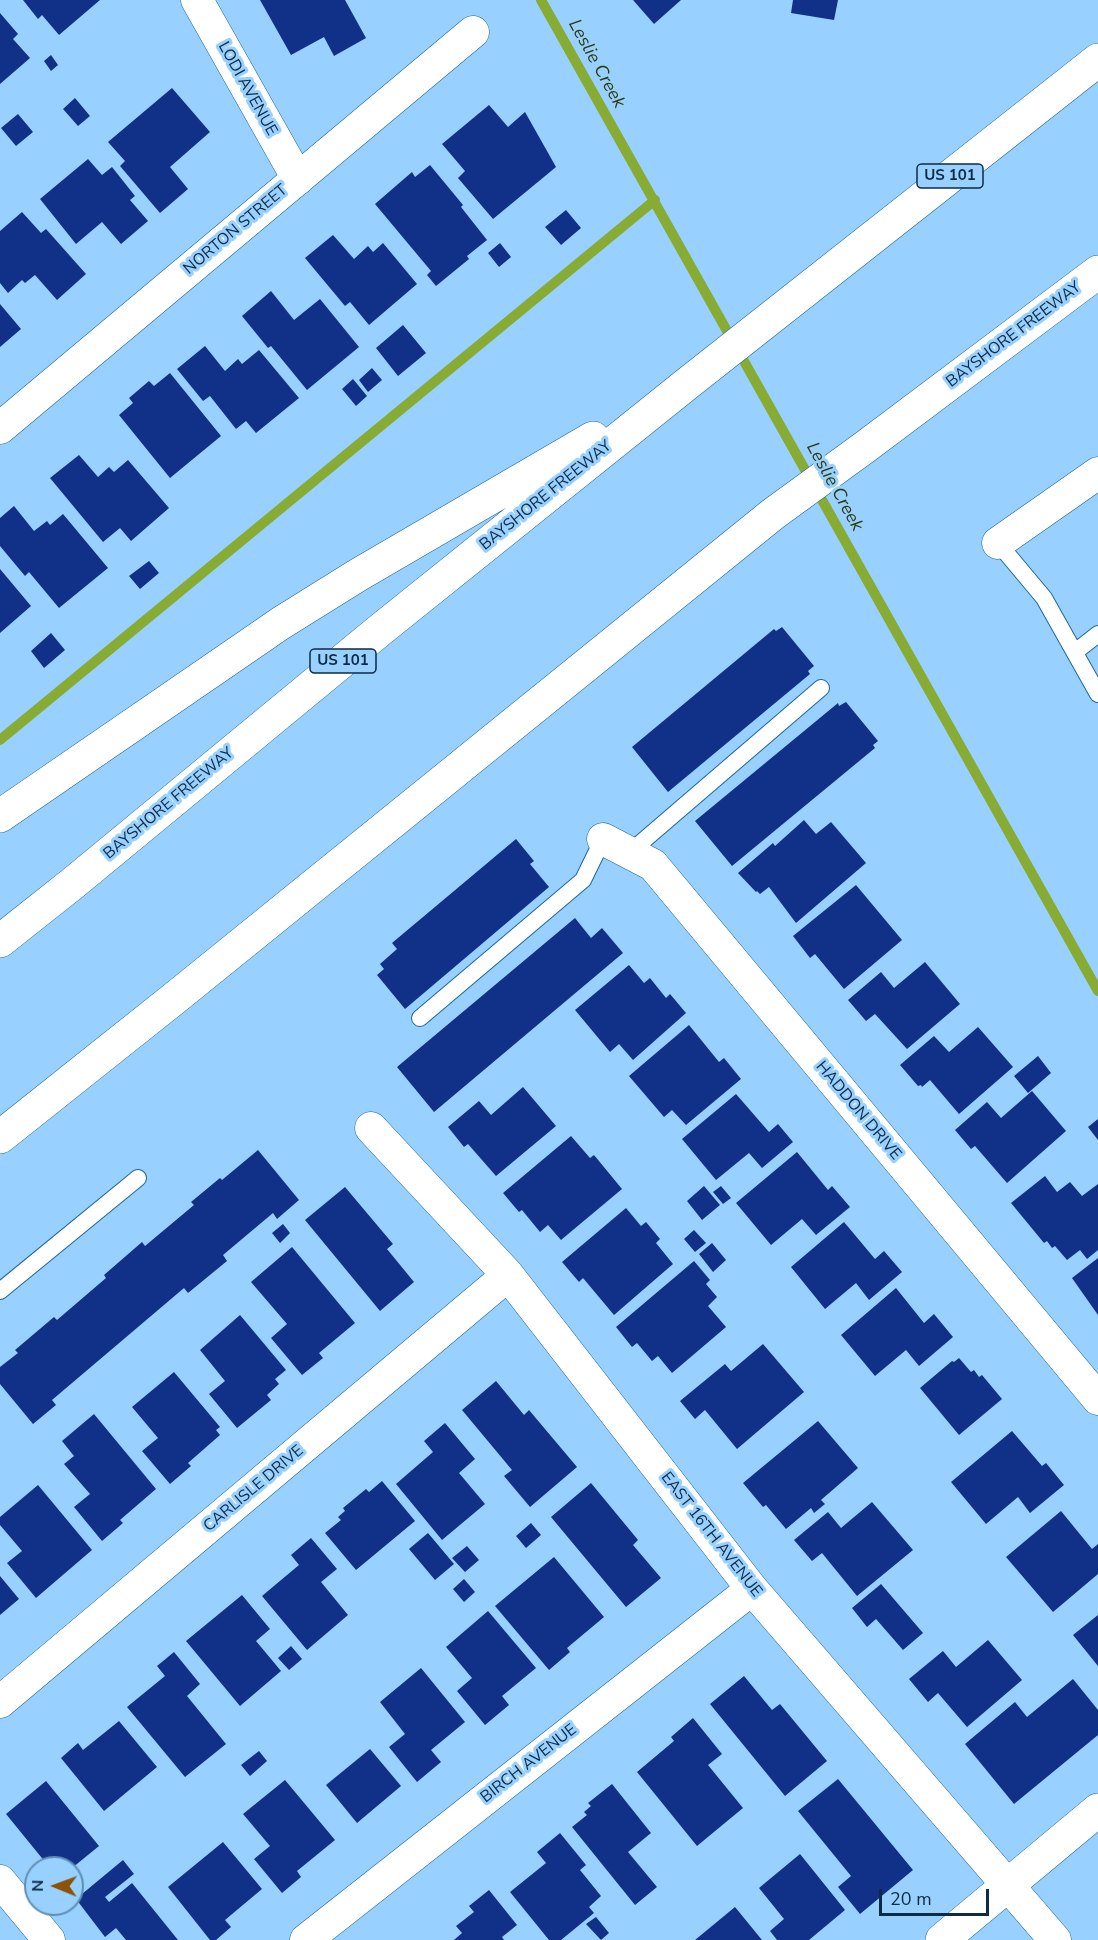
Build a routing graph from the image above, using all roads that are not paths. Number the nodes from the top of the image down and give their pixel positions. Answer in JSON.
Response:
{"nodes":[{"id":1,"x":197,"y":0,"type":"edge"},
{"id":2,"x":473,"y":32,"type":"dead end"},
{"id":3,"x":1098,"y":60,"type":"edge"},
{"id":4,"x":298,"y":179,"type":"junction"},
{"id":5,"x":1098,"y":272,"type":"edge"},
{"id":6,"x":688,"y":383,"type":"junction"},
{"id":7,"x":0,"y":428,"type":"edge"},
{"id":8,"x":1098,"y":473,"type":"edge"},
{"id":9,"x":998,"y":543,"type":"joint"},
{"id":10,"x":1098,"y":634,"type":"edge"},
{"id":11,"x":1075,"y":652,"type":"junction"},
{"id":12,"x":821,"y":688,"type":"dead end"},
{"id":13,"x":1098,"y":694,"type":"edge"},
{"id":14,"x":0,"y":816,"type":"edge"},
{"id":15,"x":616,"y":846,"type":"junction"},
{"id":16,"x":0,"y":941,"type":"edge"},
{"id":17,"x":420,"y":1018,"type":"dead end"},
{"id":18,"x":371,"y":1128,"type":"dead end"},
{"id":19,"x":0,"y":1137,"type":"edge"},
{"id":20,"x":138,"y":1178,"type":"dead end"},
{"id":21,"x":508,"y":1275,"type":"junction"},
{"id":22,"x":0,"y":1291,"type":"edge"},
{"id":23,"x":1098,"y":1399,"type":"edge"},
{"id":24,"x":752,"y":1588,"type":"junction"},
{"id":25,"x":0,"y":1702,"type":"edge"},
{"id":26,"x":1098,"y":1810,"type":"edge"},
{"id":27,"x":0,"y":1881,"type":"edge"},
{"id":28,"x":1009,"y":1885,"type":"junction"},
{"id":29,"x":49,"y":1940,"type":"edge"},
{"id":30,"x":306,"y":1940,"type":"edge"},
{"id":31,"x":942,"y":1940,"type":"edge"},
{"id":32,"x":1055,"y":1940,"type":"edge"}],
"edges":[{"from":1,"to":4,"type":"street","name":"LODI AVENUE"},
{"from":2,"to":4,"type":"street","name":"NORTON STREET"},
{"from":3,"to":6,"type":"main road","name":"BAYSHORE FREEWAY","number":"US 101"},
{"from":4,"to":7,"type":"street","name":"NORTON STREET"},
{"from":5,"to":19,"type":"main road","name":"BAYSHORE FREEWAY"},
{"from":6,"to":14,"type":"main road"},
{"from":6,"to":16,"type":"main road","name":"BAYSHORE FREEWAY","number":"US 101"},
{"from":8,"to":9,"type":"street"},
{"from":9,"to":11,"type":"lane"},
{"from":10,"to":11,"type":"lane"},
{"from":11,"to":13,"type":"lane"},
{"from":12,"to":15,"type":"lane"},
{"from":15,"to":17,"type":"lane"},
{"from":15,"to":23,"type":"street","name":"HADDON DRIVE"},
{"from":18,"to":21,"type":"street","name":"EAST 16TH AVENUE"},
{"from":20,"to":22,"type":"lane"},
{"from":21,"to":24,"type":"street","name":"EAST 16TH AVENUE"},
{"from":21,"to":25,"type":"street","name":"CARLISLE DRIVE"},
{"from":24,"to":28,"type":"street","name":"EAST 16TH AVENUE"},
{"from":24,"to":30,"type":"street","name":"BIRCH AVENUE"},
{"from":26,"to":28,"type":"main road"},
{"from":27,"to":29,"type":"street"},
{"from":28,"to":31,"type":"main road"},
{"from":28,"to":32,"type":"street","name":"EAST 16TH AVENUE"}]}
